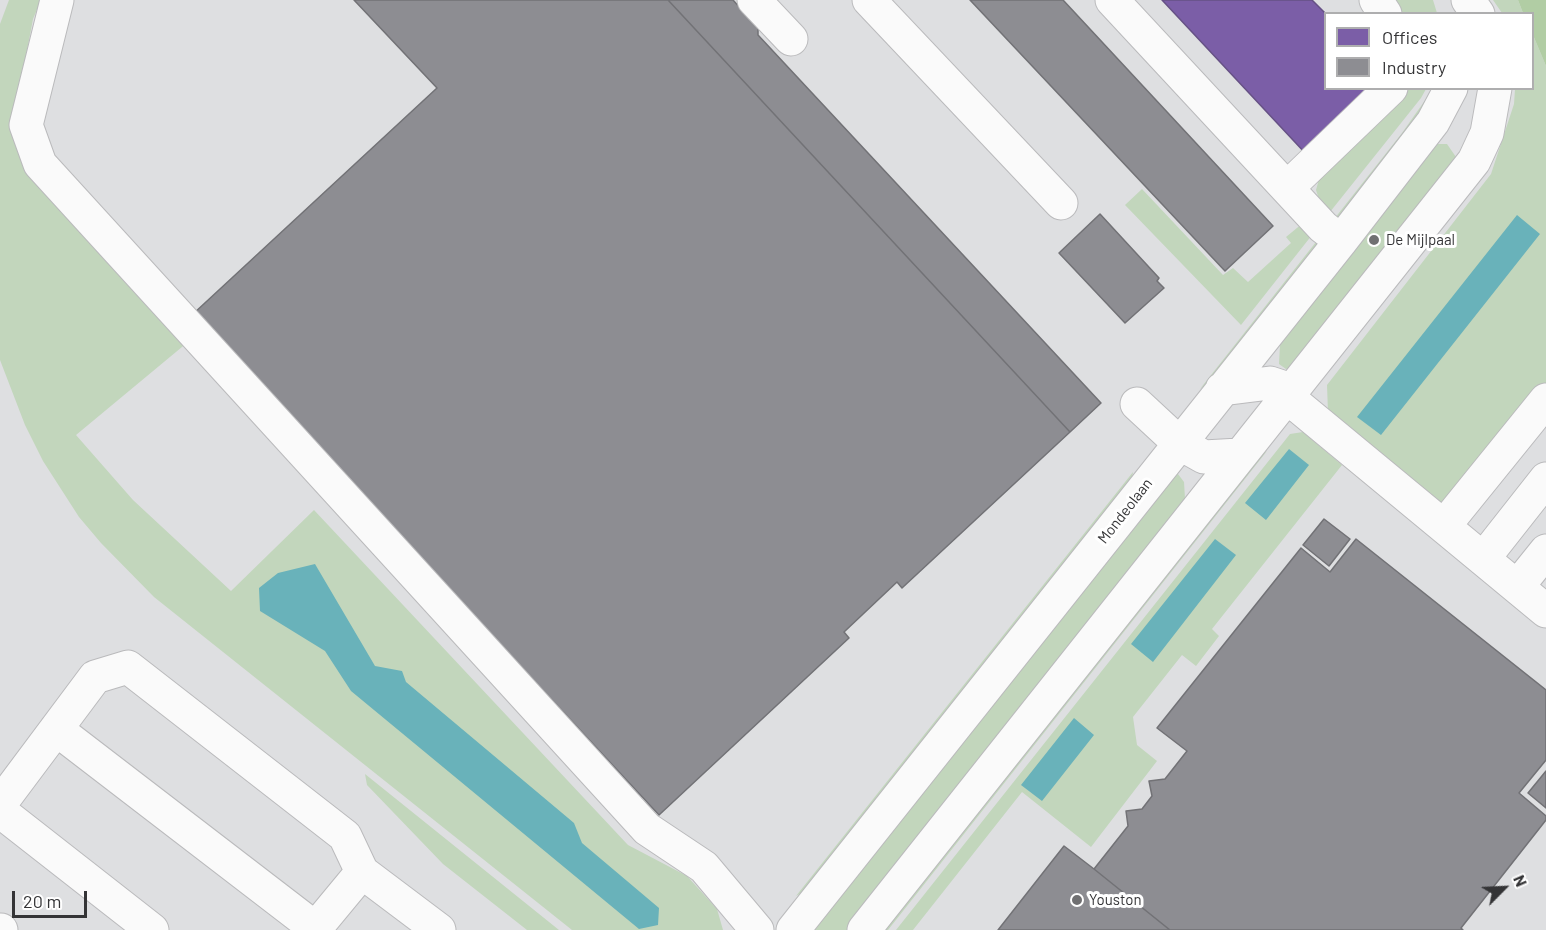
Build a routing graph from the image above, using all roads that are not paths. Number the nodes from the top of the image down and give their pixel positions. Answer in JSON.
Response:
{"nodes":[{"id":1,"x":57,"y":0,"type":"edge"},
{"id":2,"x":754,"y":0,"type":"edge"},
{"id":3,"x":869,"y":0,"type":"edge"},
{"id":4,"x":1112,"y":0,"type":"edge"},
{"id":5,"x":791,"y":39,"type":"dead end"},
{"id":6,"x":1389,"y":90,"type":"edge"},
{"id":7,"x":1450,"y":90,"type":"edge"},
{"id":8,"x":1495,"y":90,"type":"edge"},
{"id":9,"x":1287,"y":188,"type":"junction"},
{"id":10,"x":1061,"y":203,"type":"dead end"},
{"id":11,"x":1341,"y":241,"type":"junction"},
{"id":12,"x":1221,"y":389,"type":"junction"},
{"id":13,"x":1289,"y":393,"type":"junction"},
{"id":14,"x":1546,"y":400,"type":"edge"},
{"id":15,"x":1137,"y":404,"type":"dead end"},
{"id":16,"x":1179,"y":443,"type":"junction"},
{"id":17,"x":1240,"y":455,"type":"junction"},
{"id":18,"x":1546,"y":479,"type":"edge"},
{"id":19,"x":1444,"y":526,"type":"junction"},
{"id":20,"x":1546,"y":550,"type":"edge"},
{"id":21,"x":1483,"y":559,"type":"junction"},
{"id":22,"x":1517,"y":587,"type":"junction"},
{"id":23,"x":1546,"y":611,"type":"edge"},
{"id":24,"x":56,"y":729,"type":"junction"},
{"id":25,"x":0,"y":804,"type":"edge"},
{"id":26,"x":0,"y":811,"type":"edge"},
{"id":27,"x":362,"y":872,"type":"junction"},
{"id":28,"x":314,"y":929,"type":"edge"},
{"id":29,"x":152,"y":930,"type":"edge"},
{"id":30,"x":439,"y":930,"type":"edge"},
{"id":31,"x":757,"y":930,"type":"edge"},
{"id":32,"x":793,"y":930,"type":"edge"},
{"id":33,"x":864,"y":930,"type":"edge"}],
"edges":[{"from":1,"to":31,"type":"street"},
{"from":2,"to":5,"type":"street"},
{"from":3,"to":10,"type":"street"},
{"from":4,"to":9,"type":"street"},
{"from":6,"to":9,"type":"street"},
{"from":7,"to":11,"type":"street","name":"Mondeolaan"},
{"from":8,"to":13,"type":"street"},
{"from":9,"to":11,"type":"street"},
{"from":11,"to":12,"type":"street","name":"Mondeolaan"},
{"from":12,"to":13,"type":"street"},
{"from":12,"to":16,"type":"street","name":"Mondeolaan"},
{"from":13,"to":17,"type":"street"},
{"from":13,"to":19,"type":"street"},
{"from":14,"to":19,"type":"street"},
{"from":15,"to":16,"type":"street"},
{"from":16,"to":17,"type":"street"},
{"from":16,"to":32,"type":"street","name":"Mondeolaan"},
{"from":17,"to":33,"type":"street"},
{"from":18,"to":21,"type":"street"},
{"from":19,"to":21,"type":"street"},
{"from":20,"to":22,"type":"street"},
{"from":21,"to":22,"type":"street"},
{"from":22,"to":23,"type":"street"},
{"from":24,"to":25,"type":"street"},
{"from":24,"to":27,"type":"street"},
{"from":24,"to":28,"type":"street"},
{"from":26,"to":29,"type":"street"},
{"from":27,"to":28,"type":"street"},
{"from":27,"to":30,"type":"street"}]}
